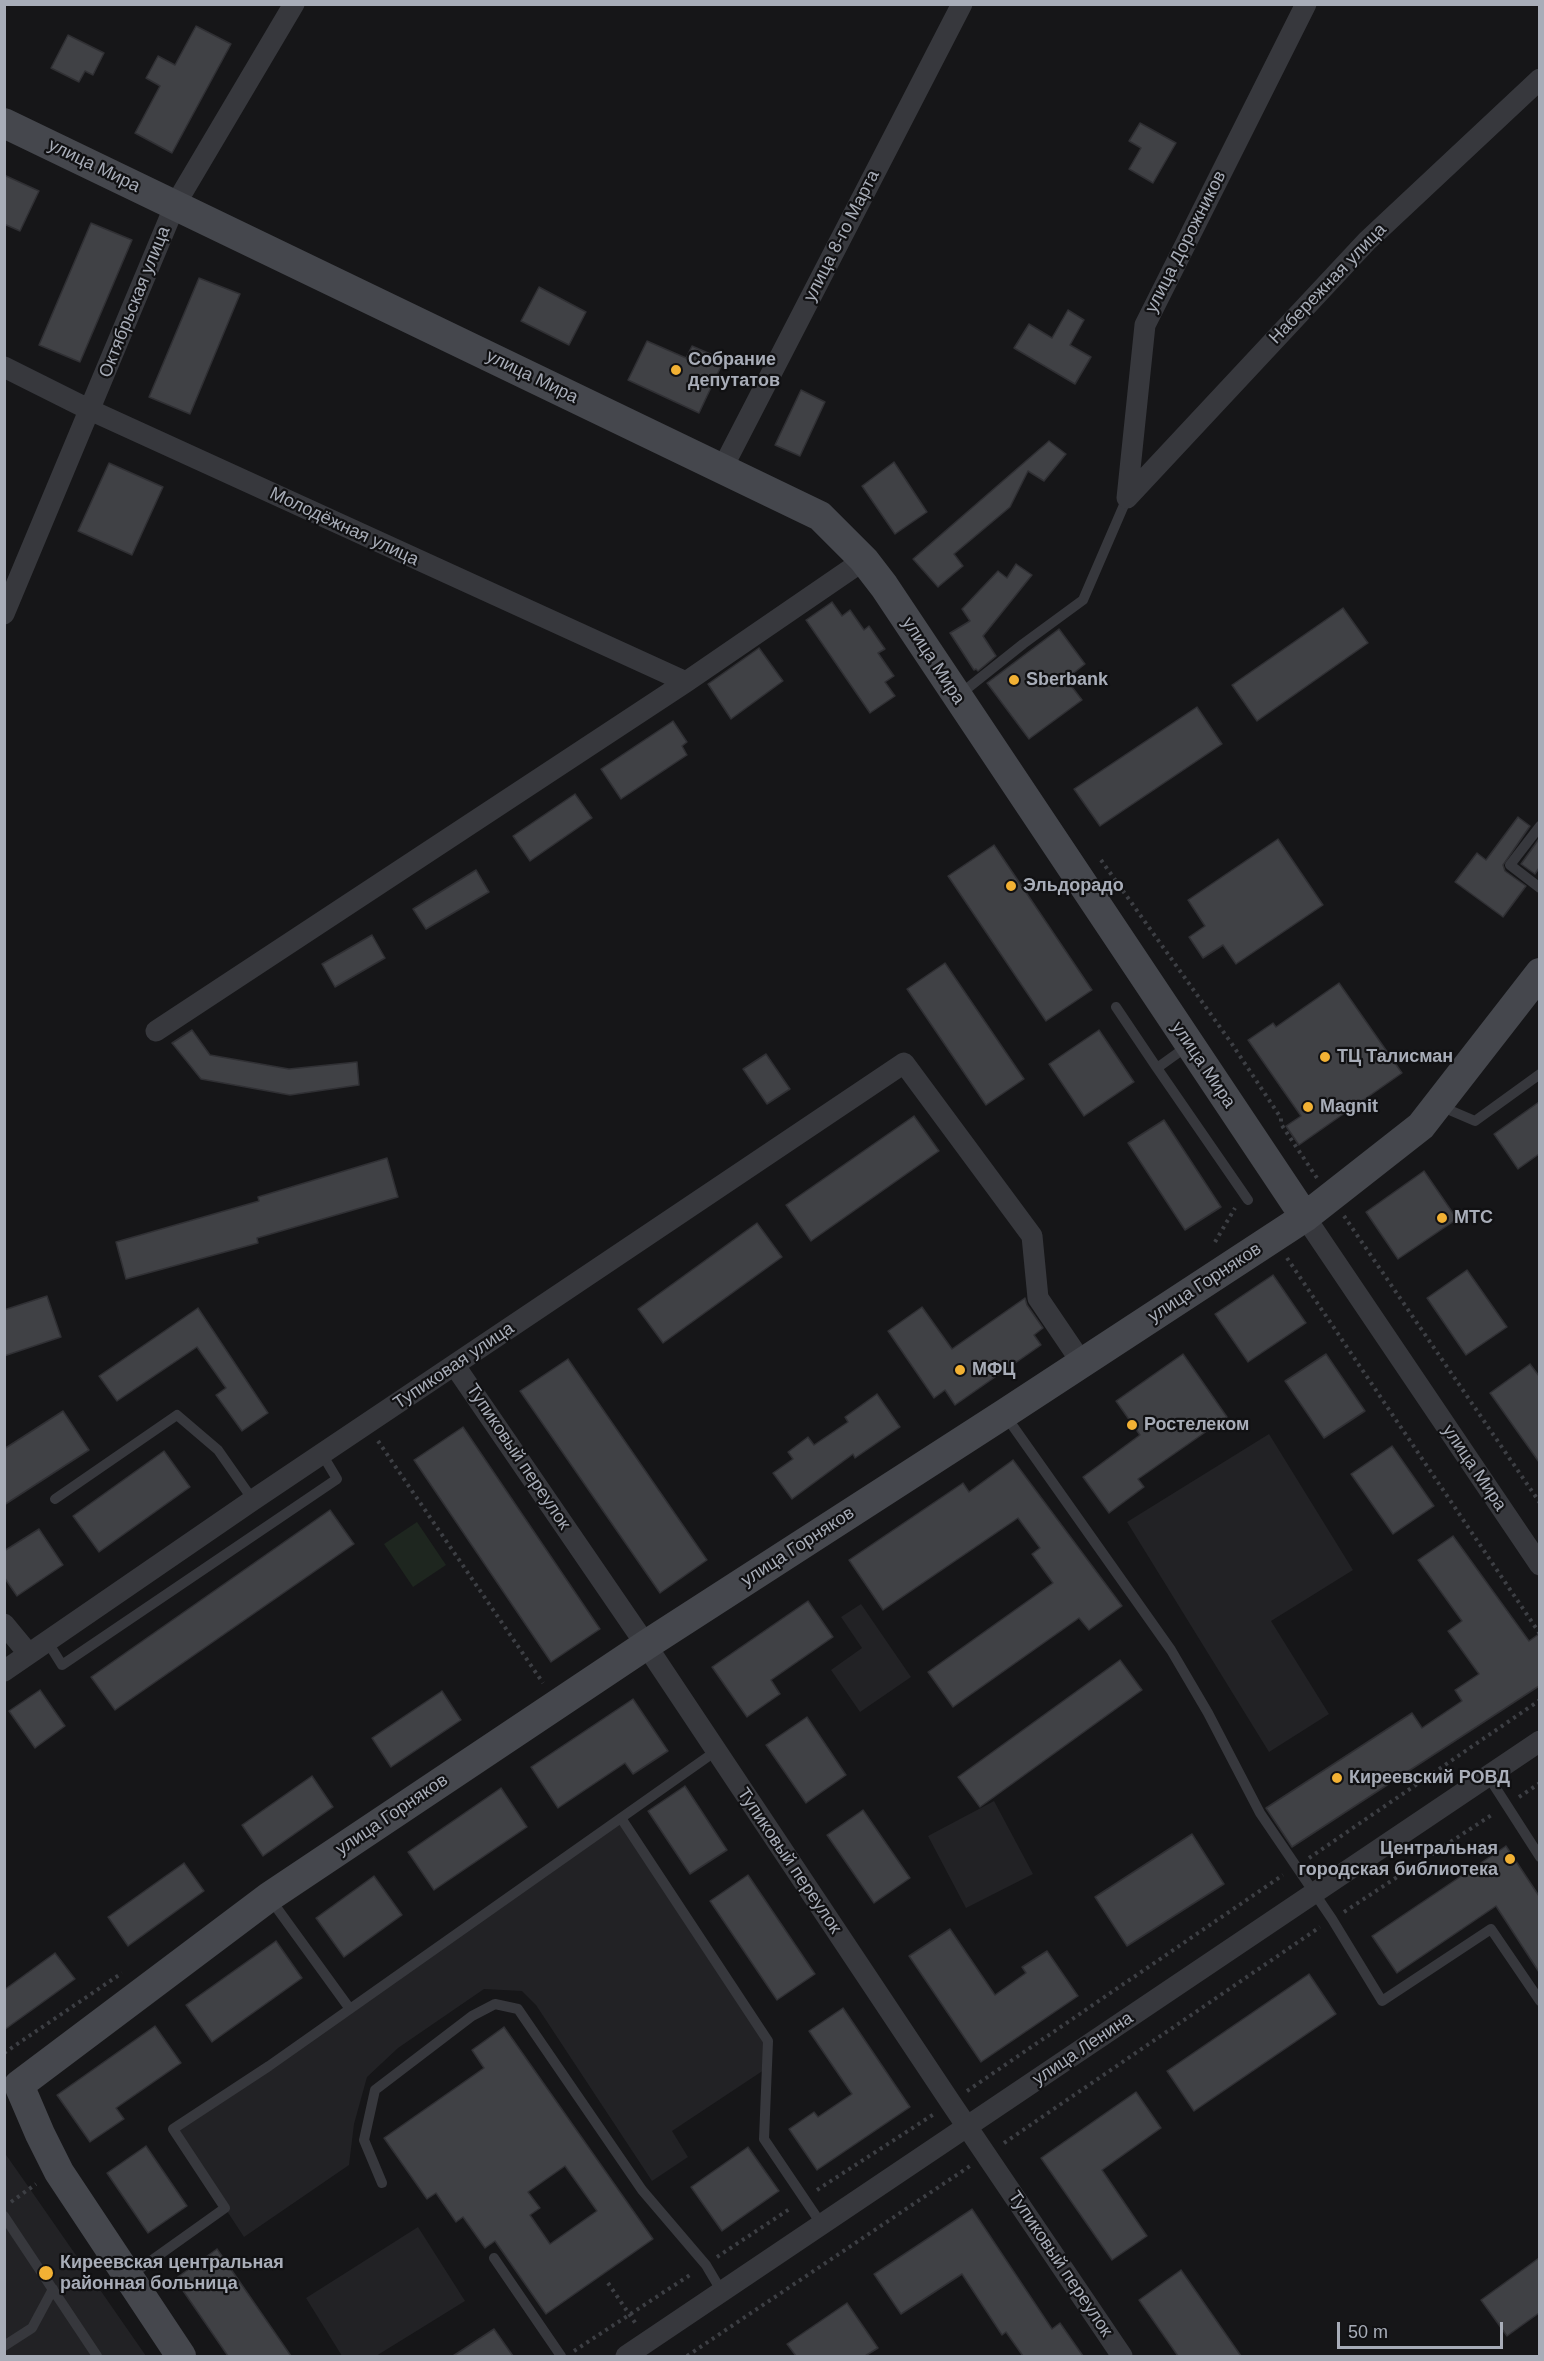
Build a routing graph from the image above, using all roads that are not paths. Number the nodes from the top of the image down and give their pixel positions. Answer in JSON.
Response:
{"nodes":[{"id":1,"x":294,"y":4,"type":"edge"},
{"id":2,"x":962,"y":4,"type":"edge"},
{"id":3,"x":1306,"y":4,"type":"edge"},
{"id":4,"x":1539,"y":79,"type":"edge"},
{"id":5,"x":4,"y":123,"type":"edge"},
{"id":6,"x":175,"y":205,"type":"junction"},
{"id":7,"x":4,"y":367,"type":"edge"},
{"id":8,"x":90,"y":411,"type":"junction"},
{"id":9,"x":722,"y":469,"type":"junction"},
{"id":10,"x":1127,"y":498,"type":"junction"},
{"id":11,"x":864,"y":560,"type":"junction"},
{"id":12,"x":4,"y":614,"type":"edge"},
{"id":13,"x":686,"y":682,"type":"junction"},
{"id":14,"x":957,"y":698,"type":"junction"},
{"id":15,"x":1539,"y":826,"type":"edge"},
{"id":16,"x":1539,"y":888,"type":"edge"},
{"id":17,"x":1539,"y":973,"type":"edge"},
{"id":18,"x":1116,"y":1007,"type":"dead end"},
{"id":19,"x":156,"y":1031,"type":"dead end"},
{"id":20,"x":1189,"y":1045,"type":"junction"},
{"id":21,"x":1157,"y":1068,"type":"junction"},
{"id":22,"x":1539,"y":1074,"type":"edge"},
{"id":23,"x":1437,"y":1105,"type":"junction"},
{"id":24,"x":1248,"y":1200,"type":"dead end"},
{"id":25,"x":1305,"y":1217,"type":"junction"},
{"id":26,"x":1082,"y":1364,"type":"junction"},
{"id":27,"x":455,"y":1366,"type":"junction"},
{"id":28,"x":1004,"y":1414,"type":"junction"},
{"id":29,"x":322,"y":1454,"type":"junction"},
{"id":30,"x":55,"y":1499,"type":"dead end"},
{"id":31,"x":253,"y":1500,"type":"junction"},
{"id":32,"x":1539,"y":1565,"type":"edge"},
{"id":33,"x":4,"y":1624,"type":"edge"},
{"id":34,"x":47,"y":1641,"type":"junction"},
{"id":35,"x":646,"y":1645,"type":"junction"},
{"id":36,"x":28,"y":1653,"type":"junction"},
{"id":37,"x":4,"y":1671,"type":"edge"},
{"id":38,"x":1539,"y":1741,"type":"edge"},
{"id":39,"x":716,"y":1751,"type":"junction"},
{"id":40,"x":1488,"y":1776,"type":"junction"},
{"id":41,"x":621,"y":1818,"type":"junction"},
{"id":42,"x":1539,"y":1857,"type":"edge"},
{"id":43,"x":1314,"y":1893,"type":"junction"},
{"id":44,"x":269,"y":1897,"type":"junction"},
{"id":45,"x":1539,"y":2001,"type":"edge"},
{"id":46,"x":350,"y":2009,"type":"junction"},
{"id":47,"x":12,"y":2081,"type":"edge"},
{"id":48,"x":968,"y":2127,"type":"junction"},
{"id":49,"x":382,"y":2183,"type":"dead end"},
{"id":50,"x":4,"y":2216,"type":"edge"},
{"id":51,"x":822,"y":2225,"type":"junction"},
{"id":52,"x":494,"y":2258,"type":"dead end"},
{"id":53,"x":128,"y":2277,"type":"junction"},
{"id":54,"x":53,"y":2289,"type":"junction"},
{"id":55,"x":722,"y":2292,"type":"junction"},
{"id":56,"x":4,"y":2346,"type":"edge"},
{"id":57,"x":97,"y":2356,"type":"edge"},
{"id":58,"x":181,"y":2356,"type":"edge"},
{"id":59,"x":561,"y":2356,"type":"edge"},
{"id":60,"x":626,"y":2356,"type":"edge"},
{"id":61,"x":1122,"y":2356,"type":"edge"}],
"edges":[{"from":1,"to":6,"type":"street","name":"Октябрьская улица"},
{"from":2,"to":9,"type":"street","name":"улица 8-го Марта"},
{"from":3,"to":10,"type":"street","name":"улица Дорожников"},
{"from":4,"to":10,"type":"street","name":"Набережная улица"},
{"from":5,"to":6,"type":"main road","name":"улица Мира"},
{"from":6,"to":8,"type":"street","name":"Октябрьская улица"},
{"from":6,"to":9,"type":"main road","name":"улица Мира"},
{"from":7,"to":8,"type":"street","name":"Молодёжная улица"},
{"from":8,"to":12,"type":"street","name":"Октябрьская улица"},
{"from":8,"to":13,"type":"street","name":"Молодёжная улица"},
{"from":9,"to":11,"type":"main road","name":"улица Мира"},
{"from":10,"to":14,"type":"lane"},
{"from":11,"to":13,"type":"street"},
{"from":11,"to":14,"type":"main road","name":"улица Мира"},
{"from":13,"to":19,"type":"street"},
{"from":14,"to":20,"type":"main road","name":"улица Мира"},
{"from":15,"to":16,"type":"lane"},
{"from":17,"to":23,"type":"main road","name":"улица Горняков"},
{"from":18,"to":21,"type":"lane"},
{"from":20,"to":21,"type":"lane"},
{"from":20,"to":25,"type":"main road","name":"улица Мира"},
{"from":21,"to":24,"type":"lane"},
{"from":22,"to":23,"type":"lane"},
{"from":23,"to":25,"type":"main road","name":"улица Горняков"},
{"from":25,"to":26,"type":"main road","name":"улица Горняков"},
{"from":25,"to":32,"type":"street","name":"улица Мира"},
{"from":26,"to":27,"type":"street","name":"Тупиковая улица"},
{"from":26,"to":28,"type":"main road","name":"улица Горняков"},
{"from":27,"to":29,"type":"street","name":"Тупиковая улица"},
{"from":27,"to":35,"type":"street","name":"Тупиковый переулок"},
{"from":28,"to":35,"type":"main road","name":"улица Горняков"},
{"from":28,"to":43,"type":"lane"},
{"from":29,"to":31,"type":"street","name":"Тупиковая улица"},
{"from":29,"to":34,"type":"lane"},
{"from":30,"to":31,"type":"lane"},
{"from":31,"to":34,"type":"street","name":"Тупиковая улица"},
{"from":33,"to":36,"type":"street"},
{"from":34,"to":36,"type":"street","name":"Тупиковая улица"},
{"from":35,"to":39,"type":"street","name":"Тупиковый переулок"},
{"from":35,"to":44,"type":"main road","name":"улица Горняков"},
{"from":36,"to":37,"type":"street","name":"Тупиковая улица"},
{"from":38,"to":40,"type":"street","name":"улица Ленина"},
{"from":39,"to":41,"type":"lane"},
{"from":39,"to":48,"type":"street","name":"Тупиковый переулок"},
{"from":40,"to":42,"type":"lane"},
{"from":40,"to":43,"type":"street","name":"улица Ленина"},
{"from":41,"to":46,"type":"lane"},
{"from":41,"to":51,"type":"lane"},
{"from":43,"to":45,"type":"lane"},
{"from":43,"to":48,"type":"street","name":"улица Ленина"},
{"from":44,"to":46,"type":"lane"},
{"from":44,"to":47,"type":"main road","name":"улица Горняков"},
{"from":46,"to":53,"type":"lane"},
{"from":47,"to":53,"type":"main road"},
{"from":48,"to":51,"type":"street","name":"улица Ленина"},
{"from":48,"to":61,"type":"street","name":"Тупиковый переулок"},
{"from":49,"to":55,"type":"lane"},
{"from":50,"to":54,"type":"lane"},
{"from":51,"to":55,"type":"street","name":"улица Ленина"},
{"from":52,"to":59,"type":"lane"},
{"from":53,"to":58,"type":"main road"},
{"from":54,"to":56,"type":"lane"},
{"from":54,"to":57,"type":"lane"},
{"from":55,"to":60,"type":"street","name":"улица Ленина"}]}
